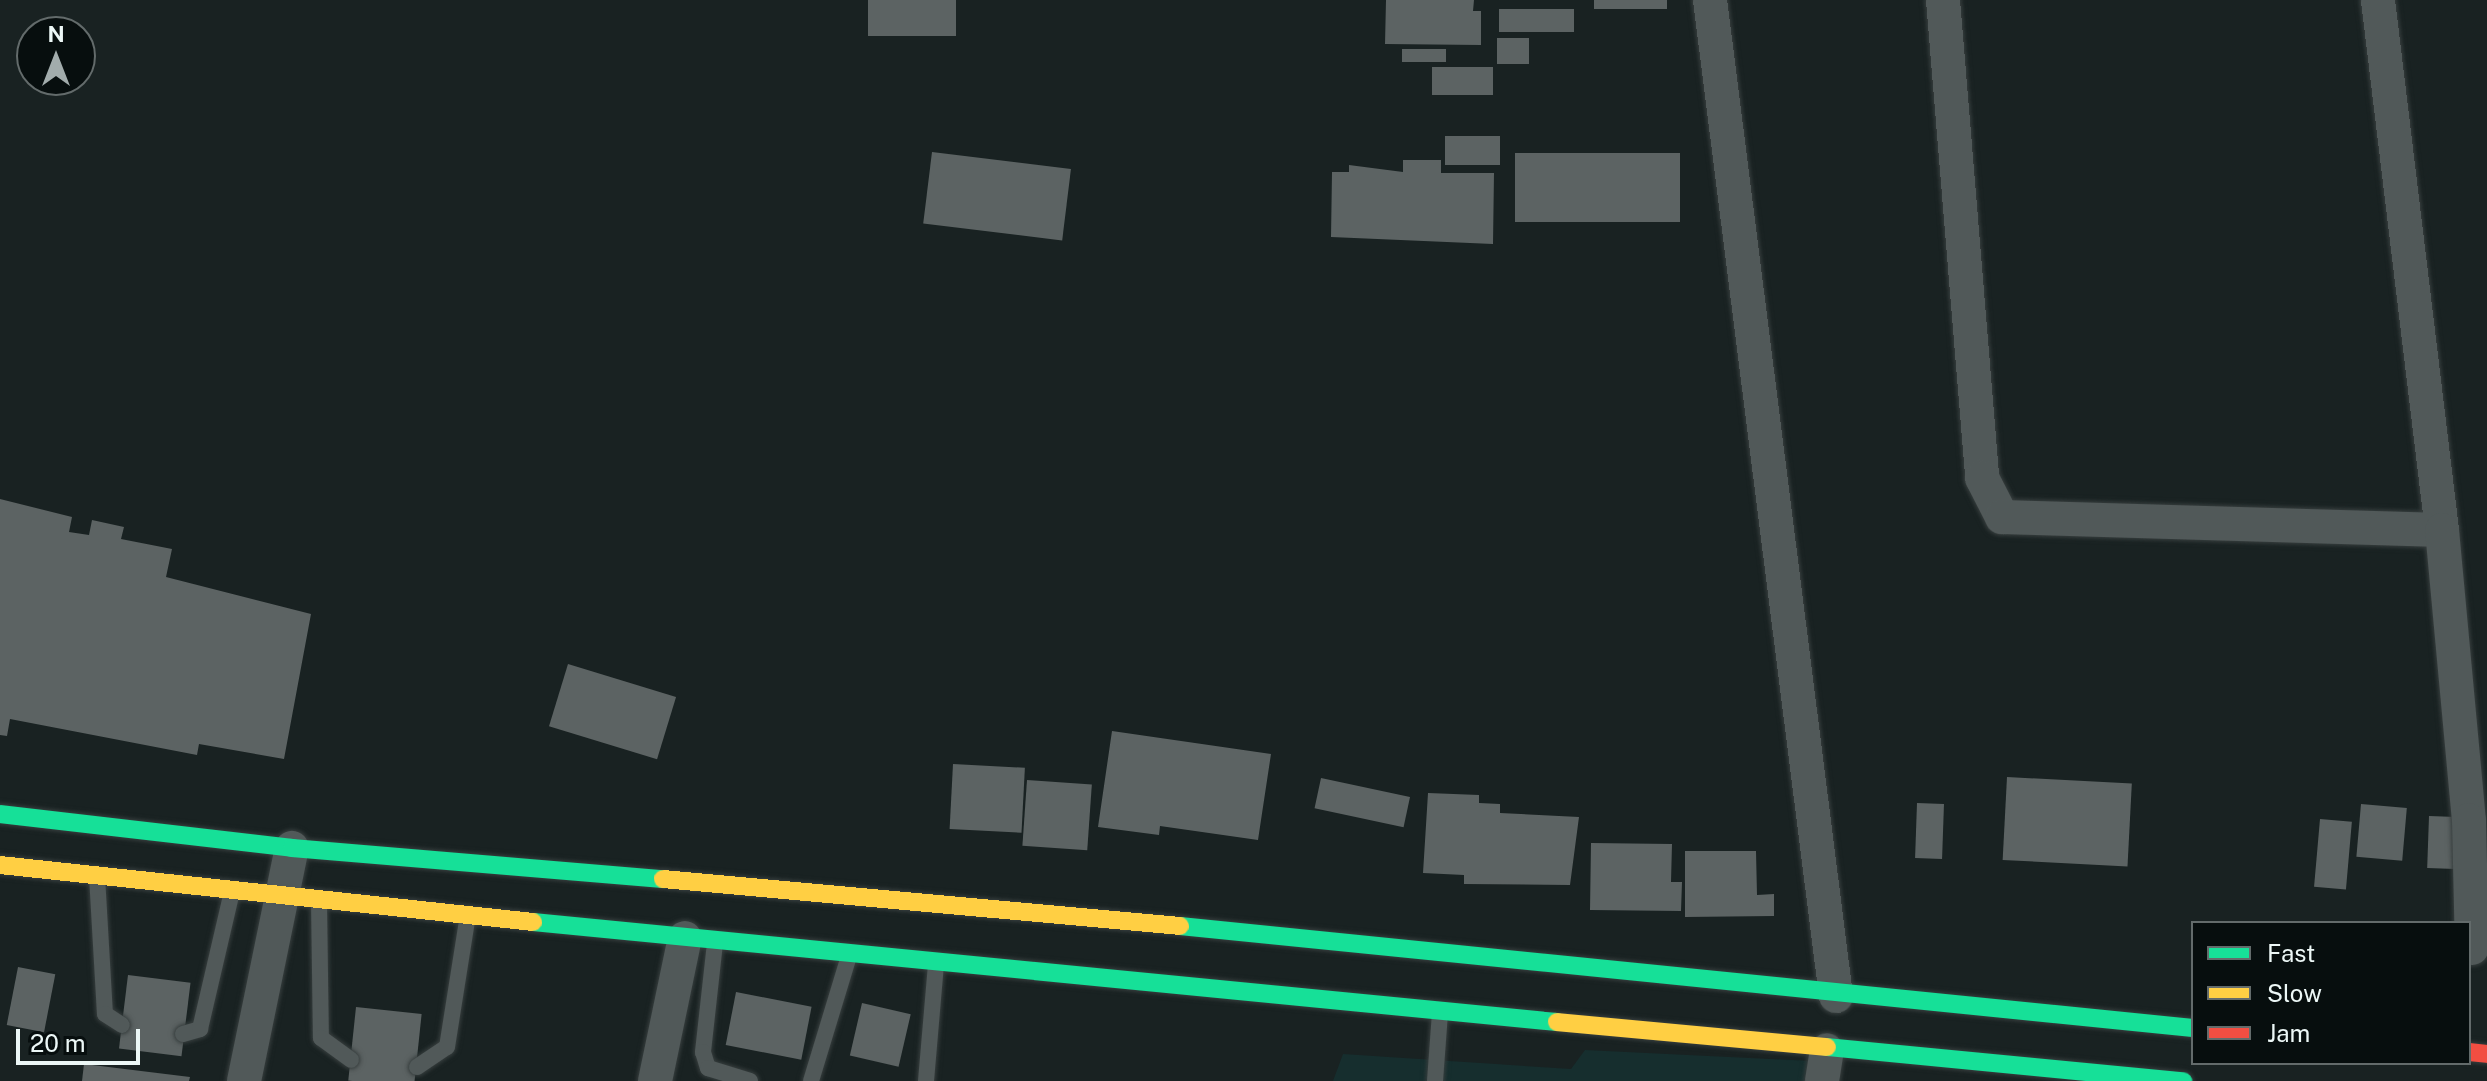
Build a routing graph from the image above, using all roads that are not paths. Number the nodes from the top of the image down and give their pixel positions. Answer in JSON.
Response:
{"nodes":[{"id":1,"x":1710,"y":0,"type":"edge"},
{"id":2,"x":1943,"y":0,"type":"edge"},
{"id":3,"x":2378,"y":0,"type":"edge"},
{"id":4,"x":2442,"y":530,"type":"junction"},
{"id":5,"x":0,"y":814,"type":"edge"},
{"id":6,"x":292,"y":848,"type":"junction"},
{"id":7,"x":0,"y":865,"type":"edge"},
{"id":8,"x":97,"y":875,"type":"junction"},
{"id":9,"x":232,"y":890,"type":"junction"},
{"id":10,"x":302,"y":898,"type":"junction"},
{"id":11,"x":468,"y":913,"type":"junction"},
{"id":12,"x":700,"y":940,"type":"junction"},
{"id":13,"x":2472,"y":948,"type":"dead end"},
{"id":14,"x":849,"y":954,"type":"junction"},
{"id":15,"x":936,"y":963,"type":"junction"},
{"id":16,"x":1836,"y":996,"type":"junction"},
{"id":17,"x":1440,"y":1013,"type":"junction"},
{"id":18,"x":122,"y":1025,"type":"dead end"},
{"id":19,"x":2191,"y":1028,"type":"edge"},
{"id":20,"x":183,"y":1034,"type":"dead end"},
{"id":21,"x":351,"y":1060,"type":"dead end"},
{"id":22,"x":1824,"y":1065,"type":"edge"},
{"id":23,"x":417,"y":1067,"type":"dead end"},
{"id":24,"x":244,"y":1081,"type":"edge"},
{"id":25,"x":655,"y":1081,"type":"edge"},
{"id":26,"x":750,"y":1081,"type":"edge"},
{"id":27,"x":811,"y":1081,"type":"edge"},
{"id":28,"x":926,"y":1081,"type":"edge"},
{"id":29,"x":1435,"y":1081,"type":"edge"},
{"id":30,"x":2183,"y":1081,"type":"edge"}],
"edges":[{"from":1,"to":16,"type":"street"},
{"from":2,"to":4,"type":"street"},
{"from":3,"to":4,"type":"street"},
{"from":4,"to":13,"type":"street"},
{"from":5,"to":6,"type":"main road"},
{"from":6,"to":10,"type":"street"},
{"from":6,"to":16,"type":"main road"},
{"from":7,"to":8,"type":"main road"},
{"from":8,"to":9,"type":"main road"},
{"from":8,"to":18,"type":"lane"},
{"from":9,"to":10,"type":"main road"},
{"from":9,"to":20,"type":"lane"},
{"from":10,"to":11,"type":"main road"},
{"from":10,"to":21,"type":"lane"},
{"from":10,"to":24,"type":"street"},
{"from":11,"to":12,"type":"main road"},
{"from":11,"to":23,"type":"lane"},
{"from":12,"to":14,"type":"main road"},
{"from":12,"to":25,"type":"street"},
{"from":12,"to":26,"type":"lane"},
{"from":14,"to":15,"type":"main road"},
{"from":14,"to":27,"type":"lane"},
{"from":15,"to":17,"type":"main road"},
{"from":15,"to":28,"type":"lane"},
{"from":16,"to":19,"type":"main road"},
{"from":17,"to":22,"type":"main road"},
{"from":17,"to":29,"type":"lane"},
{"from":22,"to":30,"type":"main road"}]}
